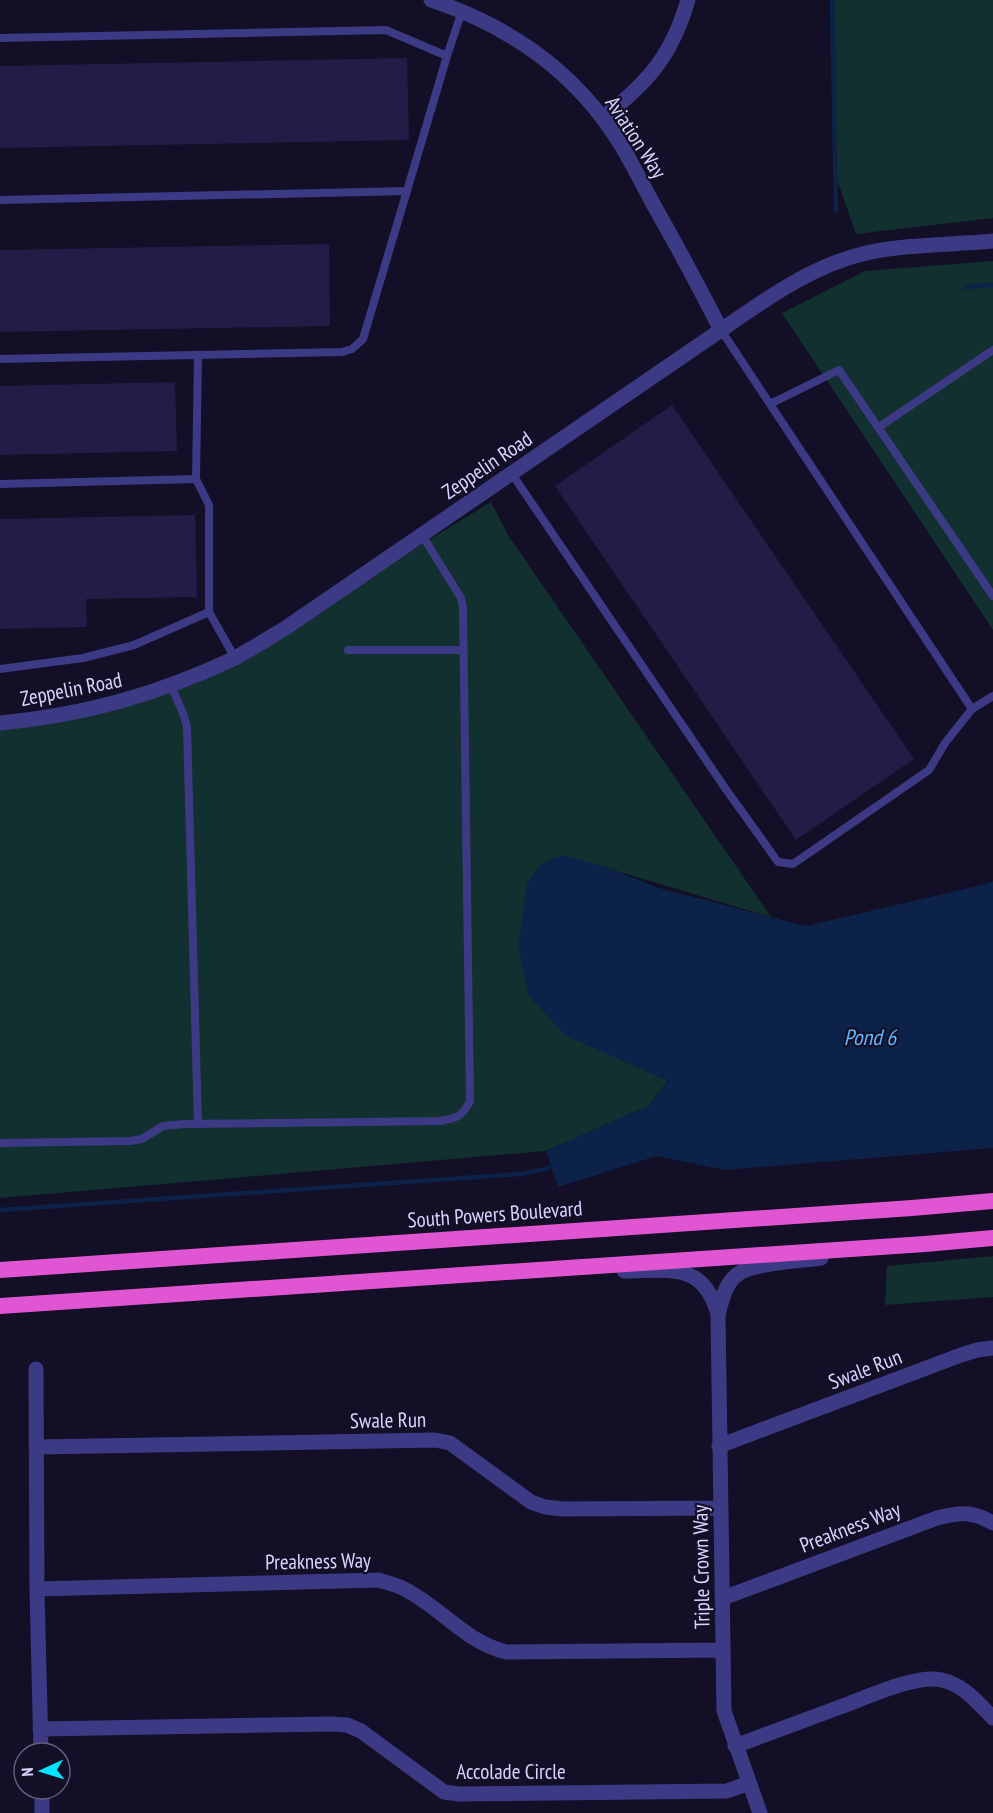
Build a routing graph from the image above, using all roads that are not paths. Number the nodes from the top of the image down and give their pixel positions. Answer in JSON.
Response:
{"nodes":[{"id":1,"x":431,"y":0,"type":"edge"},
{"id":2,"x":688,"y":0,"type":"edge"},
{"id":3,"x":464,"y":5,"type":"edge"},
{"id":4,"x":0,"y":38,"type":"edge"},
{"id":5,"x":447,"y":56,"type":"junction"},
{"id":6,"x":603,"y":118,"type":"junction"},
{"id":7,"x":406,"y":191,"type":"junction"},
{"id":8,"x":0,"y":200,"type":"edge"},
{"id":9,"x":993,"y":242,"type":"edge"},
{"id":10,"x":721,"y":330,"type":"junction"},
{"id":11,"x":993,"y":350,"type":"edge"},
{"id":12,"x":198,"y":355,"type":"junction"},
{"id":13,"x":0,"y":359,"type":"edge"},
{"id":14,"x":770,"y":404,"type":"junction"},
{"id":15,"x":879,"y":427,"type":"junction"},
{"id":16,"x":512,"y":474,"type":"junction"},
{"id":17,"x":196,"y":479,"type":"junction"},
{"id":18,"x":0,"y":484,"type":"edge"},
{"id":19,"x":422,"y":535,"type":"junction"},
{"id":20,"x":993,"y":596,"type":"edge"},
{"id":21,"x":209,"y":612,"type":"junction"},
{"id":22,"x":348,"y":650,"type":"dead end"},
{"id":23,"x":464,"y":650,"type":"junction"},
{"id":24,"x":235,"y":658,"type":"junction"},
{"id":25,"x":0,"y":669,"type":"edge"},
{"id":26,"x":171,"y":685,"type":"junction"},
{"id":27,"x":993,"y":696,"type":"edge"},
{"id":28,"x":972,"y":709,"type":"junction"},
{"id":29,"x":0,"y":723,"type":"edge"},
{"id":30,"x":198,"y":1124,"type":"junction"},
{"id":31,"x":0,"y":1143,"type":"edge"},
{"id":32,"x":993,"y":1200,"type":"edge"},
{"id":33,"x":993,"y":1238,"type":"edge"},
{"id":34,"x":903,"y":1246,"type":"junction"},
{"id":35,"x":0,"y":1270,"type":"edge"},
{"id":36,"x":537,"y":1270,"type":"junction"},
{"id":37,"x":0,"y":1306,"type":"edge"},
{"id":38,"x":718,"y":1315,"type":"junction"},
{"id":39,"x":993,"y":1348,"type":"edge"},
{"id":40,"x":36,"y":1369,"type":"dead end"},
{"id":41,"x":719,"y":1446,"type":"junction"},
{"id":42,"x":36,"y":1447,"type":"junction"},
{"id":43,"x":720,"y":1508,"type":"junction"},
{"id":44,"x":993,"y":1523,"type":"edge"},
{"id":45,"x":37,"y":1589,"type":"junction"},
{"id":46,"x":723,"y":1598,"type":"junction"},
{"id":47,"x":723,"y":1650,"type":"junction"},
{"id":48,"x":993,"y":1718,"type":"edge"},
{"id":49,"x":40,"y":1730,"type":"junction"},
{"id":50,"x":40,"y":1741,"type":"edge"},
{"id":51,"x":735,"y":1746,"type":"junction"},
{"id":52,"x":749,"y":1783,"type":"junction"},
{"id":53,"x":760,"y":1813,"type":"edge"}],
"edges":[{"from":1,"to":3,"type":"street","name":"Aviation Way"},
{"from":2,"to":6,"type":"street"},
{"from":3,"to":5,"type":"lane"},
{"from":3,"to":6,"type":"street","name":"Aviation Way"},
{"from":4,"to":5,"type":"lane"},
{"from":5,"to":7,"type":"lane"},
{"from":6,"to":10,"type":"street","name":"Aviation Way"},
{"from":7,"to":8,"type":"lane"},
{"from":7,"to":12,"type":"lane"},
{"from":9,"to":10,"type":"street","name":"Zeppelin Road"},
{"from":10,"to":14,"type":"lane"},
{"from":10,"to":16,"type":"street","name":"Zeppelin Road"},
{"from":11,"to":15,"type":"lane"},
{"from":12,"to":13,"type":"lane"},
{"from":12,"to":17,"type":"lane"},
{"from":14,"to":15,"type":"lane"},
{"from":14,"to":28,"type":"lane"},
{"from":15,"to":20,"type":"lane"},
{"from":16,"to":19,"type":"street","name":"Zeppelin Road"},
{"from":16,"to":28,"type":"lane"},
{"from":17,"to":18,"type":"lane"},
{"from":17,"to":21,"type":"lane"},
{"from":19,"to":23,"type":"lane"},
{"from":19,"to":24,"type":"street","name":"Zeppelin Road"},
{"from":21,"to":24,"type":"lane"},
{"from":21,"to":25,"type":"lane"},
{"from":22,"to":23,"type":"lane"},
{"from":23,"to":30,"type":"lane"},
{"from":24,"to":26,"type":"street","name":"Zeppelin Road"},
{"from":26,"to":29,"type":"street","name":"Zeppelin Road"},
{"from":26,"to":30,"type":"lane"},
{"from":27,"to":28,"type":"lane"},
{"from":30,"to":31,"type":"lane"},
{"from":32,"to":35,"type":"highway","name":"South Powers Boulevard"},
{"from":33,"to":34,"type":"highway"},
{"from":34,"to":36,"type":"highway"},
{"from":34,"to":38,"type":"street","name":"Triple Crown Way"},
{"from":36,"to":37,"type":"highway"},
{"from":36,"to":38,"type":"street","name":"Triple Crown Way"},
{"from":38,"to":41,"type":"street","name":"Triple Crown Way"},
{"from":39,"to":41,"type":"street","name":"Swale Run"},
{"from":40,"to":42,"type":"street"},
{"from":41,"to":43,"type":"street","name":"Triple Crown Way"},
{"from":42,"to":43,"type":"street","name":"Swale Run"},
{"from":42,"to":45,"type":"street"},
{"from":43,"to":46,"type":"street","name":"Triple Crown Way"},
{"from":44,"to":46,"type":"street","name":"Preakness Way"},
{"from":45,"to":47,"type":"street","name":"Preakness Way"},
{"from":45,"to":49,"type":"street"},
{"from":46,"to":47,"type":"street","name":"Triple Crown Way"},
{"from":47,"to":51,"type":"street","name":"Triple Crown Way"},
{"from":48,"to":51,"type":"street"},
{"from":49,"to":50,"type":"street"},
{"from":49,"to":52,"type":"street","name":"Accolade Circle"},
{"from":51,"to":52,"type":"street","name":"Triple Crown Way"},
{"from":52,"to":53,"type":"street","name":"Triple Crown Way"}]}
